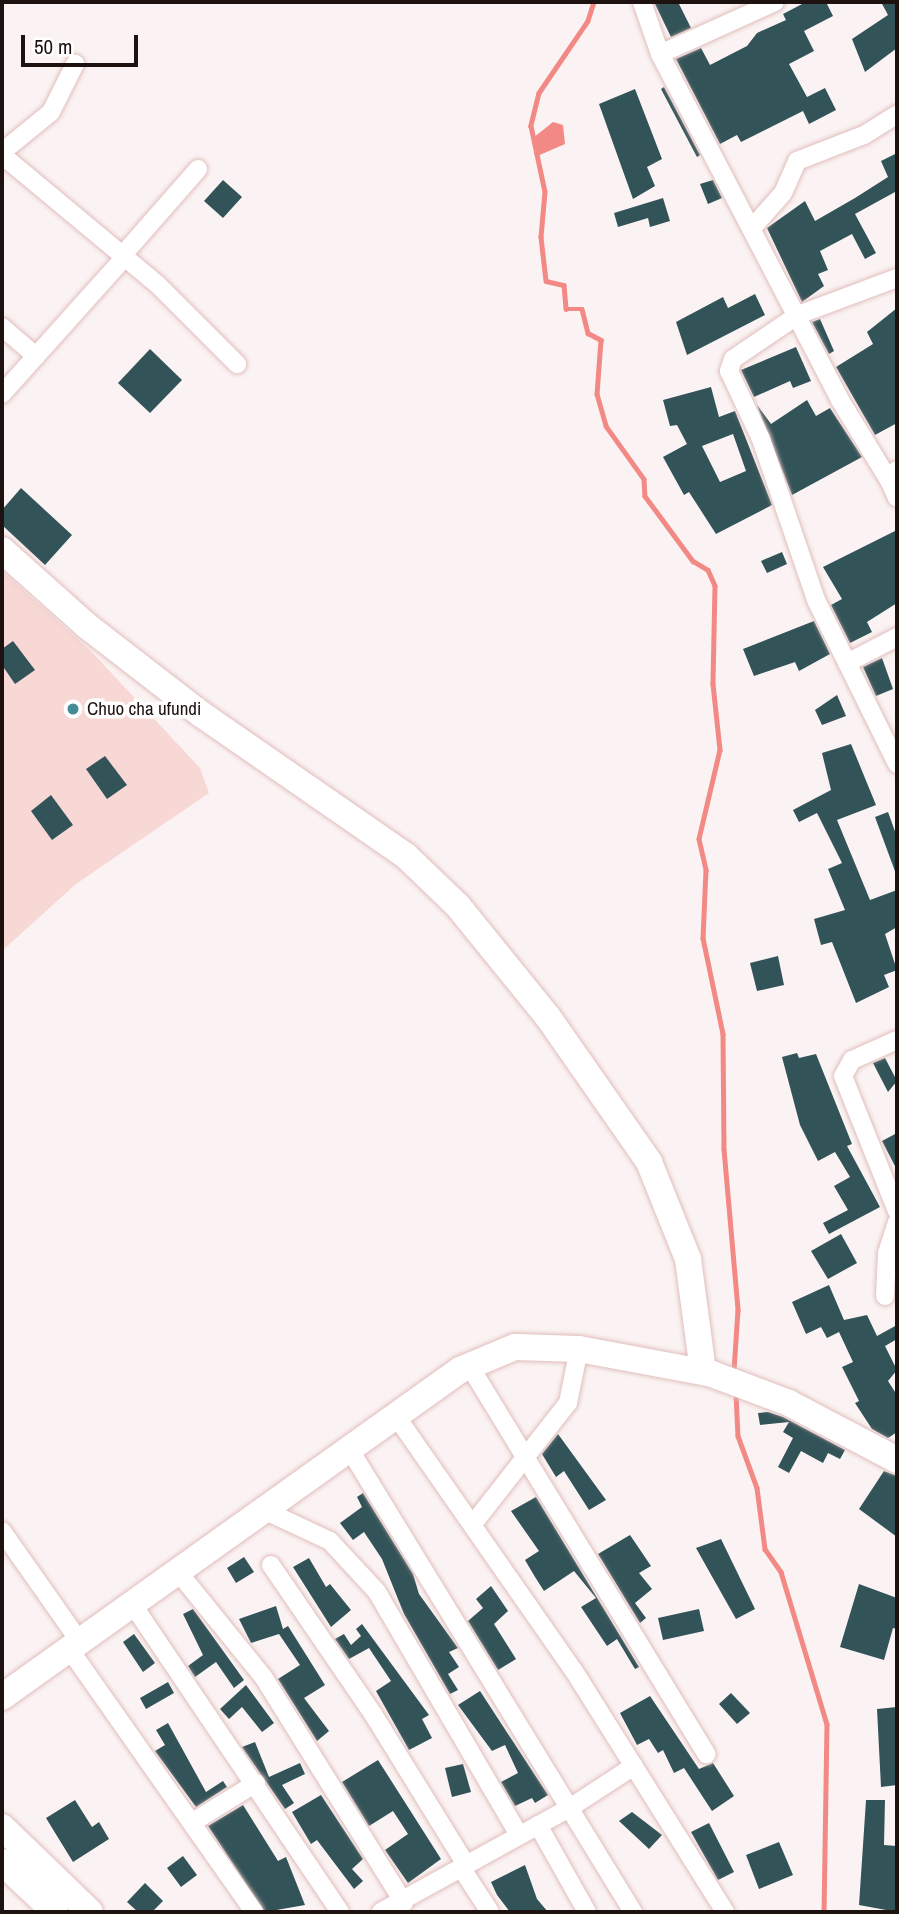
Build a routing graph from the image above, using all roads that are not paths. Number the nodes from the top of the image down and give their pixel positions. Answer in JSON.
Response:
{"nodes":[{"id":1,"x":642,"y":2,"type":"edge"},
{"id":2,"x":775,"y":2,"type":"edge"},
{"id":3,"x":660,"y":54,"type":"junction"},
{"id":4,"x":75,"y":64,"type":"dead end"},
{"id":5,"x":897,"y":114,"type":"edge"},
{"id":6,"x":2,"y":156,"type":"edge"},
{"id":7,"x":198,"y":169,"type":"dead end"},
{"id":8,"x":753,"y":227,"type":"junction"},
{"id":9,"x":122,"y":258,"type":"junction"},
{"id":10,"x":897,"y":278,"type":"edge"},
{"id":11,"x":798,"y":315,"type":"junction"},
{"id":12,"x":2,"y":327,"type":"edge"},
{"id":13,"x":36,"y":356,"type":"junction"},
{"id":14,"x":237,"y":364,"type":"dead end"},
{"id":15,"x":2,"y":394,"type":"edge"},
{"id":16,"x":895,"y":483,"type":"edge"},
{"id":17,"x":2,"y":550,"type":"edge"},
{"id":18,"x":897,"y":637,"type":"edge"},
{"id":19,"x":846,"y":663,"type":"junction"},
{"id":20,"x":897,"y":764,"type":"edge"},
{"id":21,"x":897,"y":1040,"type":"edge"},
{"id":22,"x":897,"y":1211,"type":"edge"},
{"id":23,"x":897,"y":1223,"type":"edge"},
{"id":24,"x":885,"y":1296,"type":"dead end"},
{"id":25,"x":579,"y":1349,"type":"junction"},
{"id":26,"x":469,"y":1365,"type":"junction"},
{"id":27,"x":725,"y":1379,"type":"junction"},
{"id":28,"x":396,"y":1416,"type":"junction"},
{"id":29,"x":350,"y":1450,"type":"junction"},
{"id":30,"x":526,"y":1458,"type":"junction"},
{"id":31,"x":897,"y":1460,"type":"edge"},
{"id":32,"x":266,"y":1511,"type":"junction"},
{"id":33,"x":473,"y":1524,"type":"junction"},
{"id":34,"x":2,"y":1531,"type":"edge"},
{"id":35,"x":271,"y":1565,"type":"dead end"},
{"id":36,"x":179,"y":1573,"type":"junction"},
{"id":37,"x":133,"y":1605,"type":"junction"},
{"id":38,"x":75,"y":1646,"type":"junction"},
{"id":39,"x":2,"y":1697,"type":"edge"},
{"id":40,"x":706,"y":1754,"type":"dead end"},
{"id":41,"x":634,"y":1766,"type":"junction"},
{"id":42,"x":256,"y":1783,"type":"junction"},
{"id":43,"x":571,"y":1807,"type":"junction"},
{"id":44,"x":193,"y":1822,"type":"junction"},
{"id":45,"x":538,"y":1825,"type":"junction"},
{"id":46,"x":2,"y":1827,"type":"edge"},
{"id":47,"x":519,"y":1835,"type":"junction"},
{"id":48,"x":2,"y":1862,"type":"edge"},
{"id":49,"x":464,"y":1867,"type":"junction"},
{"id":50,"x":411,"y":1905,"type":"edge"},
{"id":51,"x":55,"y":1912,"type":"edge"},
{"id":52,"x":90,"y":1912,"type":"edge"},
{"id":53,"x":254,"y":1912,"type":"edge"},
{"id":54,"x":340,"y":1912,"type":"edge"},
{"id":55,"x":381,"y":1912,"type":"edge"},
{"id":56,"x":489,"y":1912,"type":"edge"},
{"id":57,"x":587,"y":1912,"type":"edge"},
{"id":58,"x":633,"y":1912,"type":"edge"},
{"id":59,"x":725,"y":1912,"type":"edge"}],
"edges":[{"from":1,"to":3,"type":"street"},
{"from":2,"to":3,"type":"street"},
{"from":3,"to":8,"type":"street"},
{"from":4,"to":6,"type":"street"},
{"from":5,"to":8,"type":"street"},
{"from":6,"to":9,"type":"street"},
{"from":7,"to":9,"type":"street"},
{"from":8,"to":11,"type":"street"},
{"from":9,"to":13,"type":"street"},
{"from":9,"to":14,"type":"street"},
{"from":10,"to":11,"type":"street"},
{"from":11,"to":16,"type":"street"},
{"from":11,"to":19,"type":"street"},
{"from":12,"to":13,"type":"street"},
{"from":13,"to":15,"type":"street"},
{"from":17,"to":27,"type":"street"},
{"from":18,"to":19,"type":"street"},
{"from":19,"to":20,"type":"street"},
{"from":21,"to":22,"type":"street"},
{"from":23,"to":24,"type":"street"},
{"from":25,"to":26,"type":"street"},
{"from":25,"to":27,"type":"street"},
{"from":25,"to":30,"type":"street"},
{"from":26,"to":28,"type":"street"},
{"from":26,"to":30,"type":"street"},
{"from":27,"to":31,"type":"street"},
{"from":28,"to":29,"type":"street"},
{"from":28,"to":33,"type":"street"},
{"from":29,"to":32,"type":"street"},
{"from":29,"to":43,"type":"street"},
{"from":30,"to":33,"type":"street"},
{"from":30,"to":40,"type":"street"},
{"from":32,"to":36,"type":"street"},
{"from":32,"to":47,"type":"street"},
{"from":33,"to":41,"type":"street"},
{"from":34,"to":38,"type":"street"},
{"from":35,"to":49,"type":"street"},
{"from":36,"to":37,"type":"street"},
{"from":36,"to":50,"type":"street"},
{"from":37,"to":38,"type":"street"},
{"from":37,"to":42,"type":"street"},
{"from":38,"to":39,"type":"street"},
{"from":38,"to":44,"type":"street"},
{"from":41,"to":43,"type":"street"},
{"from":41,"to":59,"type":"street"},
{"from":42,"to":44,"type":"street"},
{"from":42,"to":54,"type":"street"},
{"from":43,"to":45,"type":"street"},
{"from":43,"to":58,"type":"street"},
{"from":44,"to":53,"type":"street"},
{"from":45,"to":47,"type":"street"},
{"from":45,"to":57,"type":"street"},
{"from":46,"to":52,"type":"street"},
{"from":47,"to":49,"type":"street"},
{"from":48,"to":51,"type":"street"},
{"from":49,"to":50,"type":"street"},
{"from":49,"to":56,"type":"street"},
{"from":50,"to":55,"type":"street"}]}
